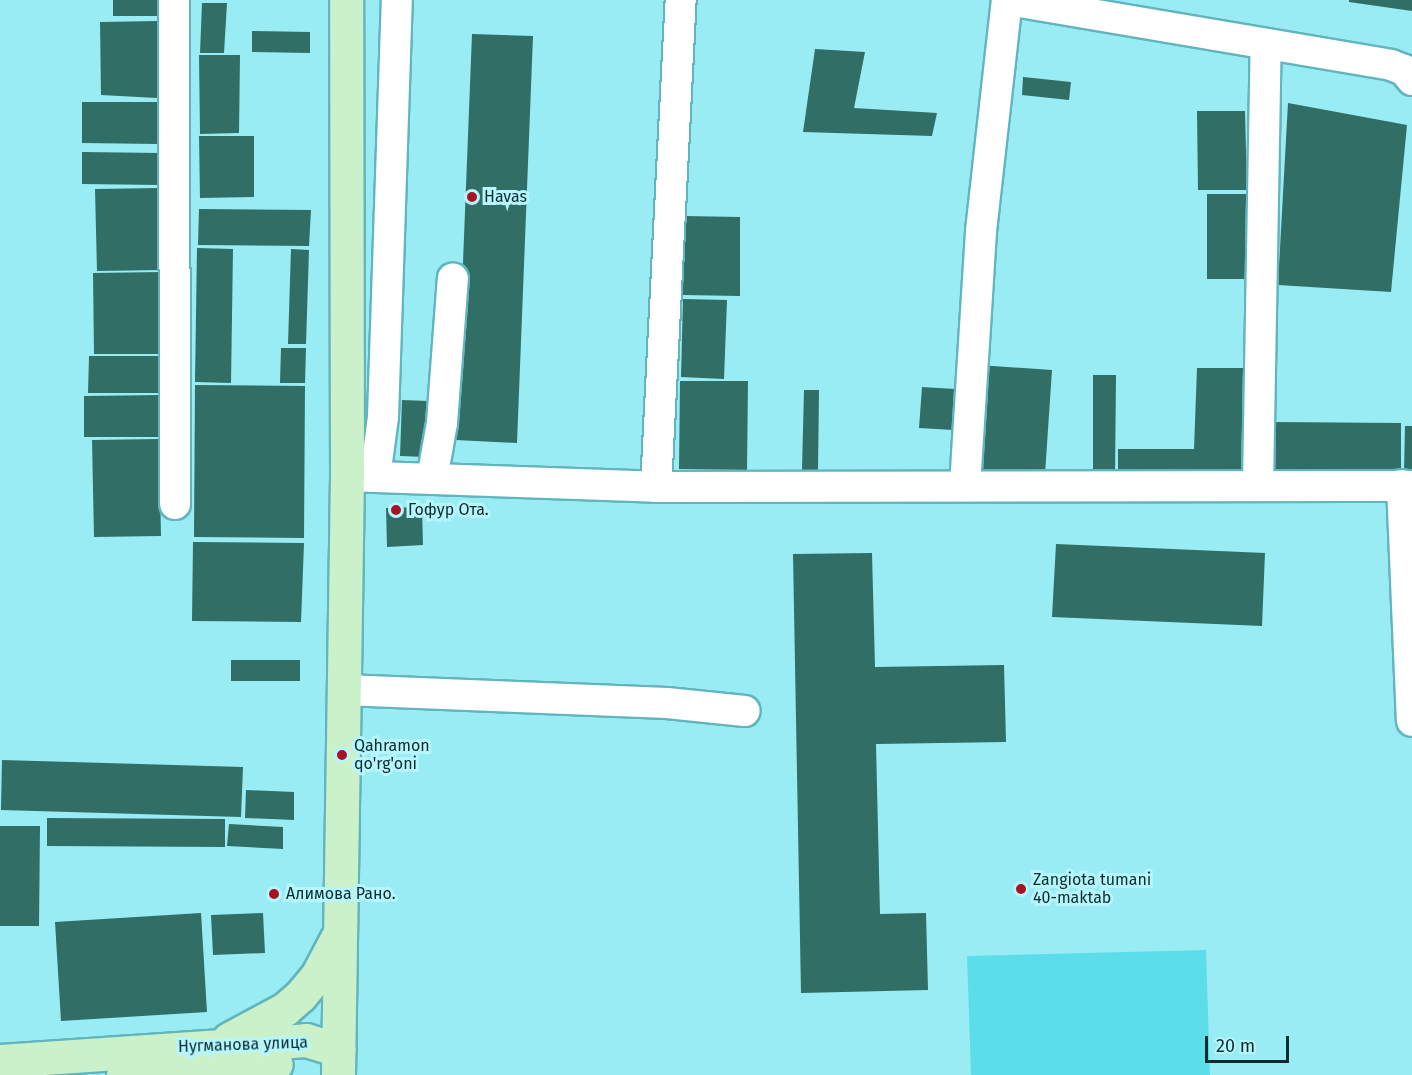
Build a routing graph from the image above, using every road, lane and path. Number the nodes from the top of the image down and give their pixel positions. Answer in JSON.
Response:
{"nodes":[{"id":1,"x":174,"y":0,"type":"edge"},
{"id":2,"x":346,"y":0,"type":"edge"},
{"id":3,"x":397,"y":0,"type":"edge"},
{"id":4,"x":681,"y":0,"type":"edge"},
{"id":5,"x":1007,"y":0,"type":"edge"},
{"id":6,"x":1266,"y":44,"type":"junction"},
{"id":7,"x":1412,"y":80,"type":"edge"},
{"id":8,"x":453,"y":278,"type":"dead end"},
{"id":9,"x":361,"y":477,"type":"junction"},
{"id":10,"x":432,"y":479,"type":"junction"},
{"id":11,"x":1258,"y":485,"type":"junction"},
{"id":12,"x":1407,"y":485,"type":"edge"},
{"id":13,"x":964,"y":486,"type":"junction"},
{"id":14,"x":656,"y":487,"type":"junction"},
{"id":15,"x":175,"y":504,"type":"dead end"},
{"id":16,"x":344,"y":690,"type":"junction"},
{"id":17,"x":745,"y":711,"type":"dead end"},
{"id":18,"x":1412,"y":721,"type":"edge"},
{"id":19,"x":338,"y":936,"type":"junction"},
{"id":20,"x":218,"y":1045,"type":"junction"},
{"id":21,"x":0,"y":1061,"type":"edge"},
{"id":22,"x":338,"y":1063,"type":"edge"},
{"id":23,"x":123,"y":1075,"type":"edge"}],
"edges":[{"from":1,"to":15,"type":"street"},
{"from":2,"to":9,"type":"main road"},
{"from":3,"to":9,"type":"street"},
{"from":4,"to":14,"type":"street"},
{"from":5,"to":6,"type":"street"},
{"from":5,"to":13,"type":"street"},
{"from":6,"to":7,"type":"street"},
{"from":6,"to":11,"type":"street"},
{"from":8,"to":10,"type":"street"},
{"from":9,"to":10,"type":"street"},
{"from":9,"to":16,"type":"main road"},
{"from":10,"to":14,"type":"street"},
{"from":11,"to":12,"type":"street"},
{"from":11,"to":13,"type":"street"},
{"from":12,"to":18,"type":"street"},
{"from":13,"to":14,"type":"street"},
{"from":16,"to":17,"type":"street"},
{"from":16,"to":19,"type":"main road"},
{"from":19,"to":20,"type":"main road"},
{"from":19,"to":22,"type":"main road"},
{"from":20,"to":21,"type":"main road","name":"Нугманова улица"},
{"from":20,"to":22,"type":"main road","name":"Нугманова улица"},
{"from":22,"to":23,"type":"main road","name":"Нугманова улица"}]}
